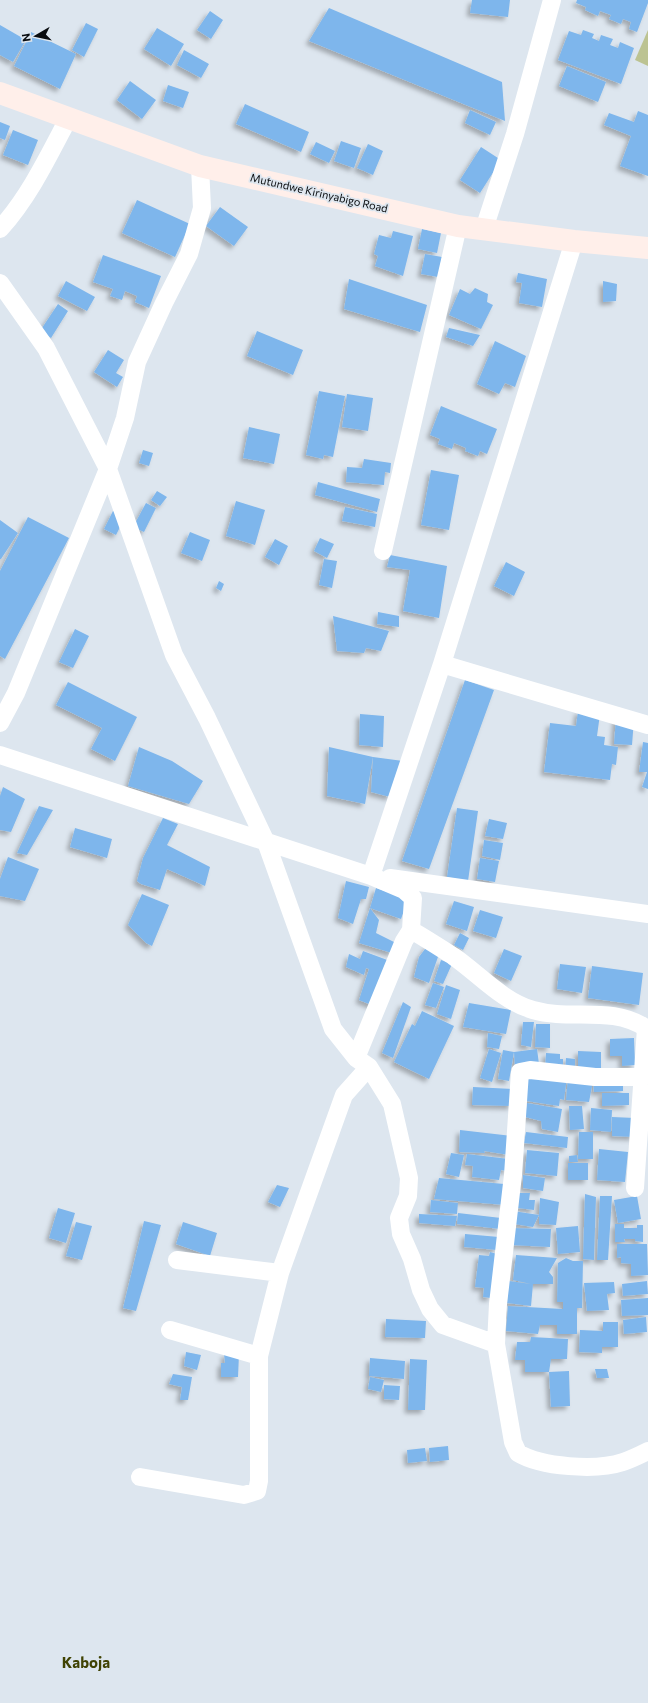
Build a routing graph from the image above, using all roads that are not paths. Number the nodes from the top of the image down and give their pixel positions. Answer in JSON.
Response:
{"nodes":[{"id":1,"x":552,"y":0,"type":"edge"},
{"id":2,"x":0,"y":93,"type":"edge"},
{"id":3,"x":68,"y":119,"type":"junction"},
{"id":4,"x":200,"y":166,"type":"junction"},
{"id":5,"x":458,"y":226,"type":"junction"},
{"id":6,"x":0,"y":229,"type":"edge"},
{"id":7,"x":484,"y":229,"type":"junction"},
{"id":8,"x":574,"y":241,"type":"junction"},
{"id":9,"x":648,"y":248,"type":"edge"},
{"id":10,"x":0,"y":282,"type":"edge"},
{"id":11,"x":108,"y":469,"type":"junction"},
{"id":12,"x":384,"y":551,"type":"dead end"},
{"id":13,"x":442,"y":664,"type":"junction"},
{"id":14,"x":0,"y":723,"type":"edge"},
{"id":15,"x":648,"y":725,"type":"edge"},
{"id":16,"x":0,"y":755,"type":"edge"},
{"id":17,"x":266,"y":842,"type":"junction"},
{"id":18,"x":371,"y":876,"type":"junction"},
{"id":19,"x":648,"y":914,"type":"edge"},
{"id":20,"x":411,"y":930,"type":"junction"},
{"id":21,"x":363,"y":1063,"type":"junction"},
{"id":22,"x":643,"y":1077,"type":"junction"},
{"id":23,"x":635,"y":1188,"type":"dead end"},
{"id":24,"x":177,"y":1260,"type":"dead end"},
{"id":25,"x":280,"y":1273,"type":"junction"},
{"id":26,"x":170,"y":1330,"type":"dead end"},
{"id":27,"x":496,"y":1344,"type":"junction"},
{"id":28,"x":259,"y":1356,"type":"junction"},
{"id":29,"x":648,"y":1451,"type":"edge"},
{"id":30,"x":140,"y":1477,"type":"dead end"}],
"edges":[{"from":1,"to":7,"type":"street"},
{"from":2,"to":3,"type":"street","name":"Mutundwe Kirinyabigo Road"},
{"from":3,"to":4,"type":"street","name":"Mutundwe Kirinyabigo Road"},
{"from":3,"to":6,"type":"street"},
{"from":4,"to":5,"type":"street","name":"Mutundwe Kirinyabigo Road"},
{"from":4,"to":11,"type":"street"},
{"from":5,"to":7,"type":"street","name":"Mutundwe Kirinyabigo Road"},
{"from":5,"to":12,"type":"street"},
{"from":7,"to":8,"type":"street","name":"Mutundwe Kirinyabigo Road"},
{"from":8,"to":9,"type":"street","name":"Mutundwe Kirinyabigo Road"},
{"from":8,"to":13,"type":"street"},
{"from":10,"to":11,"type":"street"},
{"from":11,"to":14,"type":"street"},
{"from":11,"to":17,"type":"street"},
{"from":13,"to":15,"type":"street"},
{"from":13,"to":18,"type":"street"},
{"from":16,"to":17,"type":"street"},
{"from":17,"to":18,"type":"street"},
{"from":17,"to":21,"type":"street"},
{"from":18,"to":19,"type":"street"},
{"from":18,"to":20,"type":"street"},
{"from":20,"to":21,"type":"street"},
{"from":20,"to":22,"type":"street"},
{"from":21,"to":25,"type":"street"},
{"from":21,"to":27,"type":"street"},
{"from":22,"to":23,"type":"street"},
{"from":22,"to":27,"type":"street"},
{"from":24,"to":25,"type":"street"},
{"from":25,"to":28,"type":"street"},
{"from":26,"to":28,"type":"street"},
{"from":27,"to":29,"type":"street"},
{"from":28,"to":30,"type":"street"}]}
